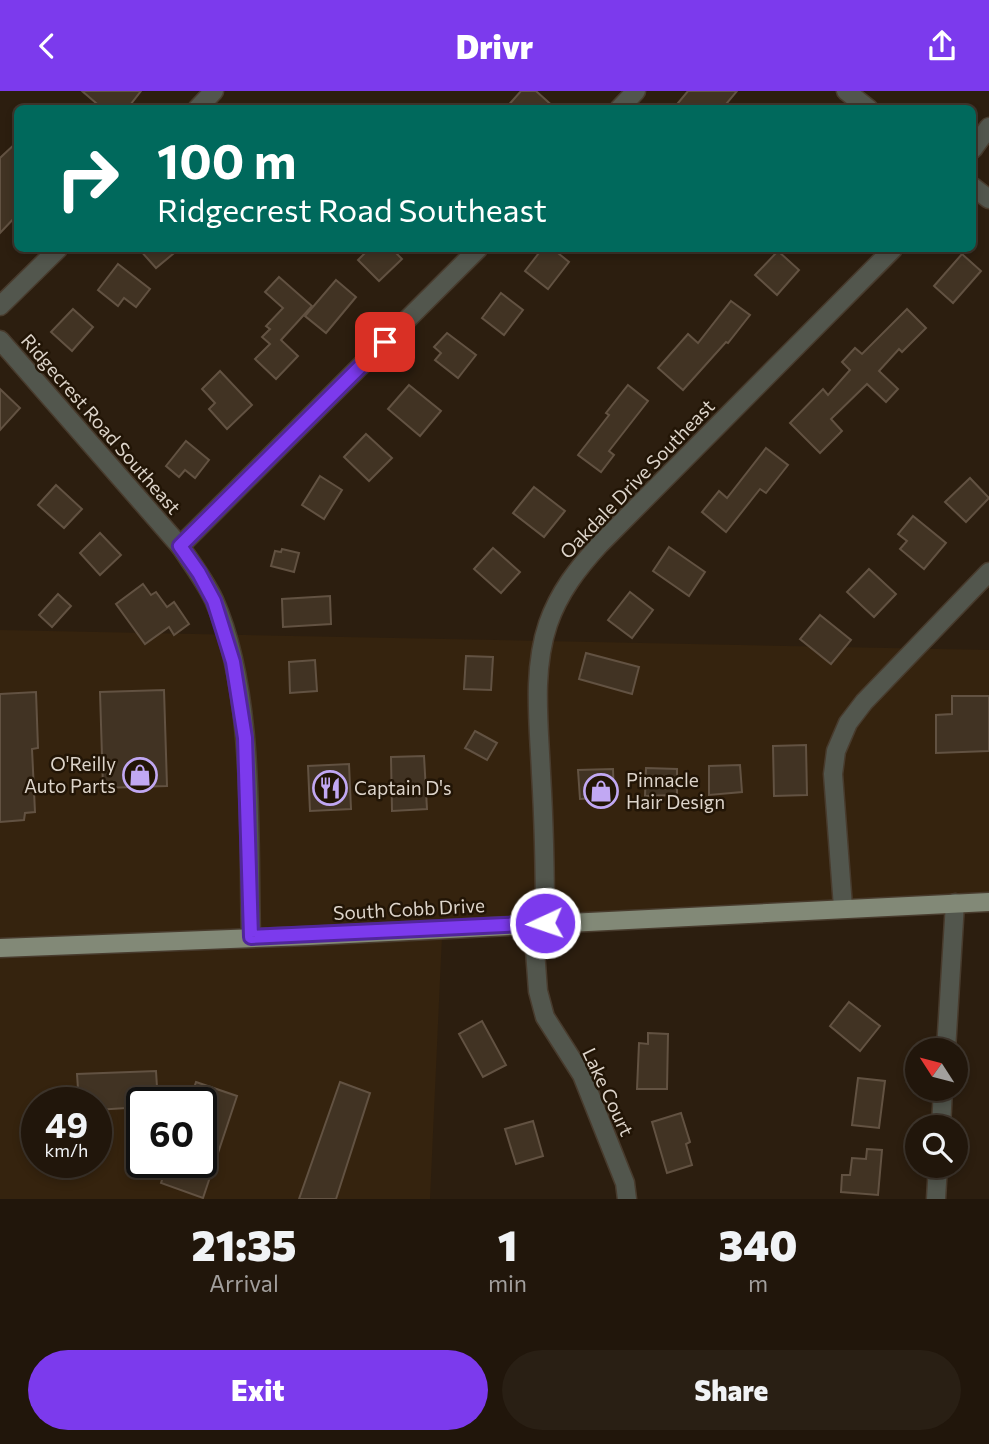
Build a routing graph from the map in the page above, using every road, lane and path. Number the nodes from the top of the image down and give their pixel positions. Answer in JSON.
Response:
{"nodes":[{"id":1,"x":214,"y":91,"type":"edge"},
{"id":2,"x":636,"y":91,"type":"edge"},
{"id":3,"x":846,"y":91,"type":"edge"},
{"id":4,"x":201,"y":105,"type":"edge"},
{"id":5,"x":623,"y":105,"type":"edge"},
{"id":6,"x":864,"y":105,"type":"edge"},
{"id":7,"x":989,"y":127,"type":"edge"},
{"id":8,"x":976,"y":145,"type":"edge"},
{"id":9,"x":55,"y":252,"type":"edge"},
{"id":10,"x":475,"y":252,"type":"edge"},
{"id":11,"x":890,"y":252,"type":"edge"},
{"id":12,"x":0,"y":306,"type":"edge"},
{"id":13,"x":0,"y":340,"type":"edge"},
{"id":14,"x":180,"y":546,"type":"junction"},
{"id":15,"x":989,"y":572,"type":"edge"},
{"id":16,"x":989,"y":902,"type":"edge"},
{"id":17,"x":955,"y":903,"type":"junction"},
{"id":18,"x":843,"y":907,"type":"junction"},
{"id":19,"x":539,"y":923,"type":"junction"},
{"id":20,"x":251,"y":937,"type":"junction"},
{"id":21,"x":0,"y":949,"type":"edge"},
{"id":22,"x":947,"y":1038,"type":"edge"},
{"id":23,"x":937,"y":1178,"type":"edge"},
{"id":24,"x":627,"y":1199,"type":"edge"},
{"id":25,"x":936,"y":1199,"type":"edge"}],
"edges":[{"from":1,"to":4,"type":"street"},
{"from":2,"to":5,"type":"street"},
{"from":3,"to":6,"type":"street"},
{"from":7,"to":8,"type":"street"},
{"from":9,"to":12,"type":"street"},
{"from":10,"to":14,"type":"street"},
{"from":11,"to":19,"type":"street","name":"Oakdale Drive Southeast"},
{"from":13,"to":14,"type":"street","name":"Ridgecrest Road Southeast"},
{"from":14,"to":20,"type":"street","name":"Ridgecrest Road Southeast"},
{"from":15,"to":18,"type":"street"},
{"from":16,"to":17,"type":"main road","name":"South Cobb Drive"},
{"from":17,"to":18,"type":"main road","name":"South Cobb Drive"},
{"from":17,"to":22,"type":"street"},
{"from":18,"to":19,"type":"main road","name":"South Cobb Drive"},
{"from":19,"to":20,"type":"main road","name":"South Cobb Drive"},
{"from":19,"to":24,"type":"street","name":"Lake Court"},
{"from":20,"to":21,"type":"main road","name":"South Cobb Drive"},
{"from":23,"to":25,"type":"street"}]}
